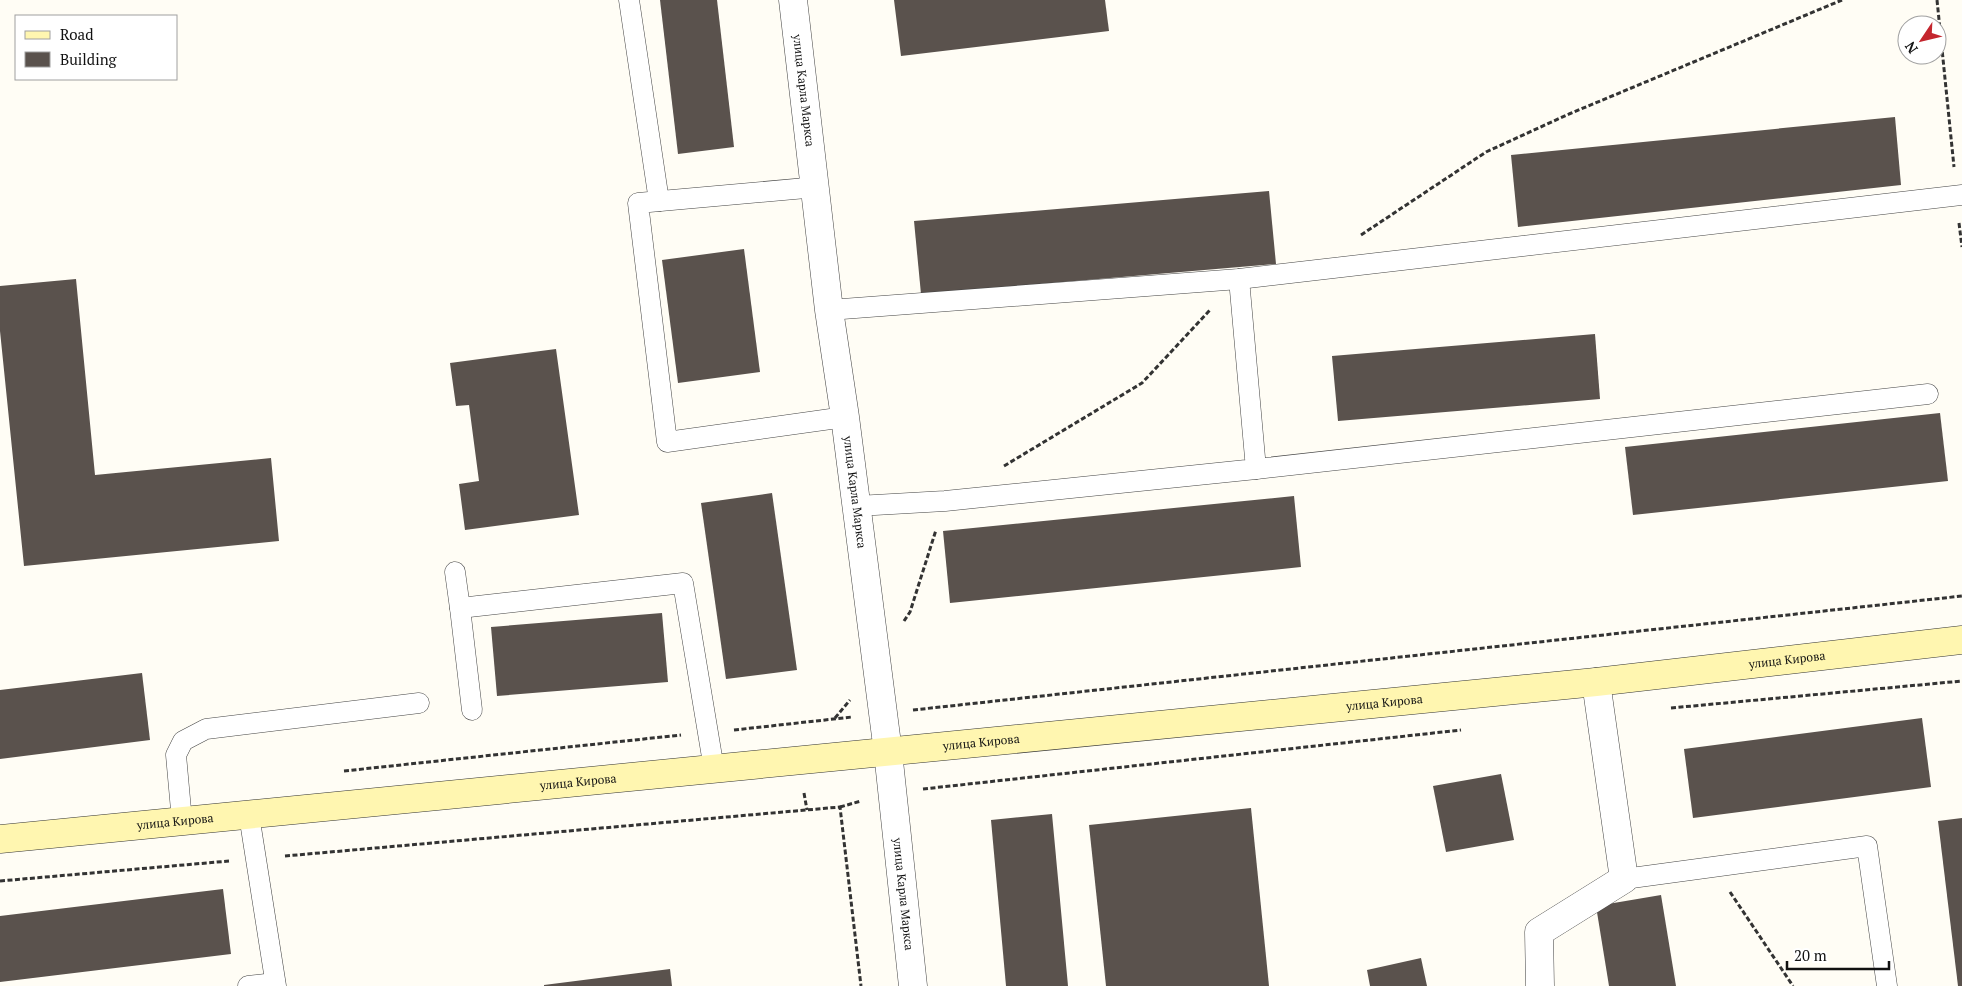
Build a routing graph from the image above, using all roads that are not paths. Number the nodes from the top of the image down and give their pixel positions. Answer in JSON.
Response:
{"nodes":[{"id":1,"x":629,"y":0,"type":"edge"},
{"id":2,"x":793,"y":0,"type":"edge"},
{"id":3,"x":817,"y":187,"type":"junction"},
{"id":4,"x":1959,"y":196,"type":"edge"},
{"id":5,"x":659,"y":201,"type":"junction"},
{"id":6,"x":1239,"y":279,"type":"junction"},
{"id":7,"x":829,"y":310,"type":"junction"},
{"id":8,"x":1928,"y":394,"type":"dead end"},
{"id":9,"x":845,"y":417,"type":"junction"},
{"id":10,"x":1256,"y":469,"type":"junction"},
{"id":11,"x":857,"y":506,"type":"junction"},
{"id":12,"x":455,"y":572,"type":"dead end"},
{"id":13,"x":460,"y":608,"type":"junction"},
{"id":14,"x":1962,"y":640,"type":"edge"},
{"id":15,"x":1596,"y":682,"type":"junction"},
{"id":16,"x":419,"y":703,"type":"dead end"},
{"id":17,"x":472,"y":710,"type":"dead end"},
{"id":18,"x":888,"y":752,"type":"junction"},
{"id":19,"x":714,"y":769,"type":"junction"},
{"id":20,"x":249,"y":814,"type":"junction"},
{"id":21,"x":182,"y":821,"type":"junction"},
{"id":22,"x":0,"y":839,"type":"edge"},
{"id":23,"x":1624,"y":879,"type":"junction"},
{"id":24,"x":276,"y":984,"type":"edge"},
{"id":25,"x":248,"y":986,"type":"edge"},
{"id":26,"x":913,"y":986,"type":"edge"},
{"id":27,"x":1540,"y":986,"type":"edge"},
{"id":28,"x":1888,"y":986,"type":"edge"}],
"edges":[{"from":1,"to":5,"type":"lane"},
{"from":2,"to":3,"type":"street","name":"улица Карла Маркса"},
{"from":3,"to":5,"type":"lane"},
{"from":3,"to":7,"type":"street","name":"улица Карла Маркса"},
{"from":4,"to":6,"type":"lane"},
{"from":5,"to":9,"type":"lane"},
{"from":6,"to":7,"type":"lane"},
{"from":6,"to":10,"type":"lane"},
{"from":7,"to":9,"type":"street","name":"улица Карла Маркса"},
{"from":8,"to":10,"type":"lane"},
{"from":9,"to":11,"type":"street","name":"улица Карла Маркса"},
{"from":10,"to":11,"type":"lane"},
{"from":11,"to":18,"type":"street","name":"улица Карла Маркса"},
{"from":12,"to":13,"type":"lane"},
{"from":13,"to":17,"type":"lane"},
{"from":13,"to":19,"type":"lane"},
{"from":14,"to":15,"type":"street","name":"улица Кирова"},
{"from":15,"to":18,"type":"street","name":"улица Кирова"},
{"from":15,"to":23,"type":"street"},
{"from":16,"to":21,"type":"lane"},
{"from":18,"to":19,"type":"street","name":"улица Кирова"},
{"from":18,"to":26,"type":"street","name":"улица Карла Маркса"},
{"from":19,"to":20,"type":"street","name":"улица Кирова"},
{"from":20,"to":21,"type":"street","name":"улица Кирова"},
{"from":20,"to":24,"type":"lane"},
{"from":21,"to":22,"type":"street","name":"улица Кирова"},
{"from":23,"to":27,"type":"street"},
{"from":23,"to":28,"type":"lane"},
{"from":24,"to":25,"type":"lane"}]}
